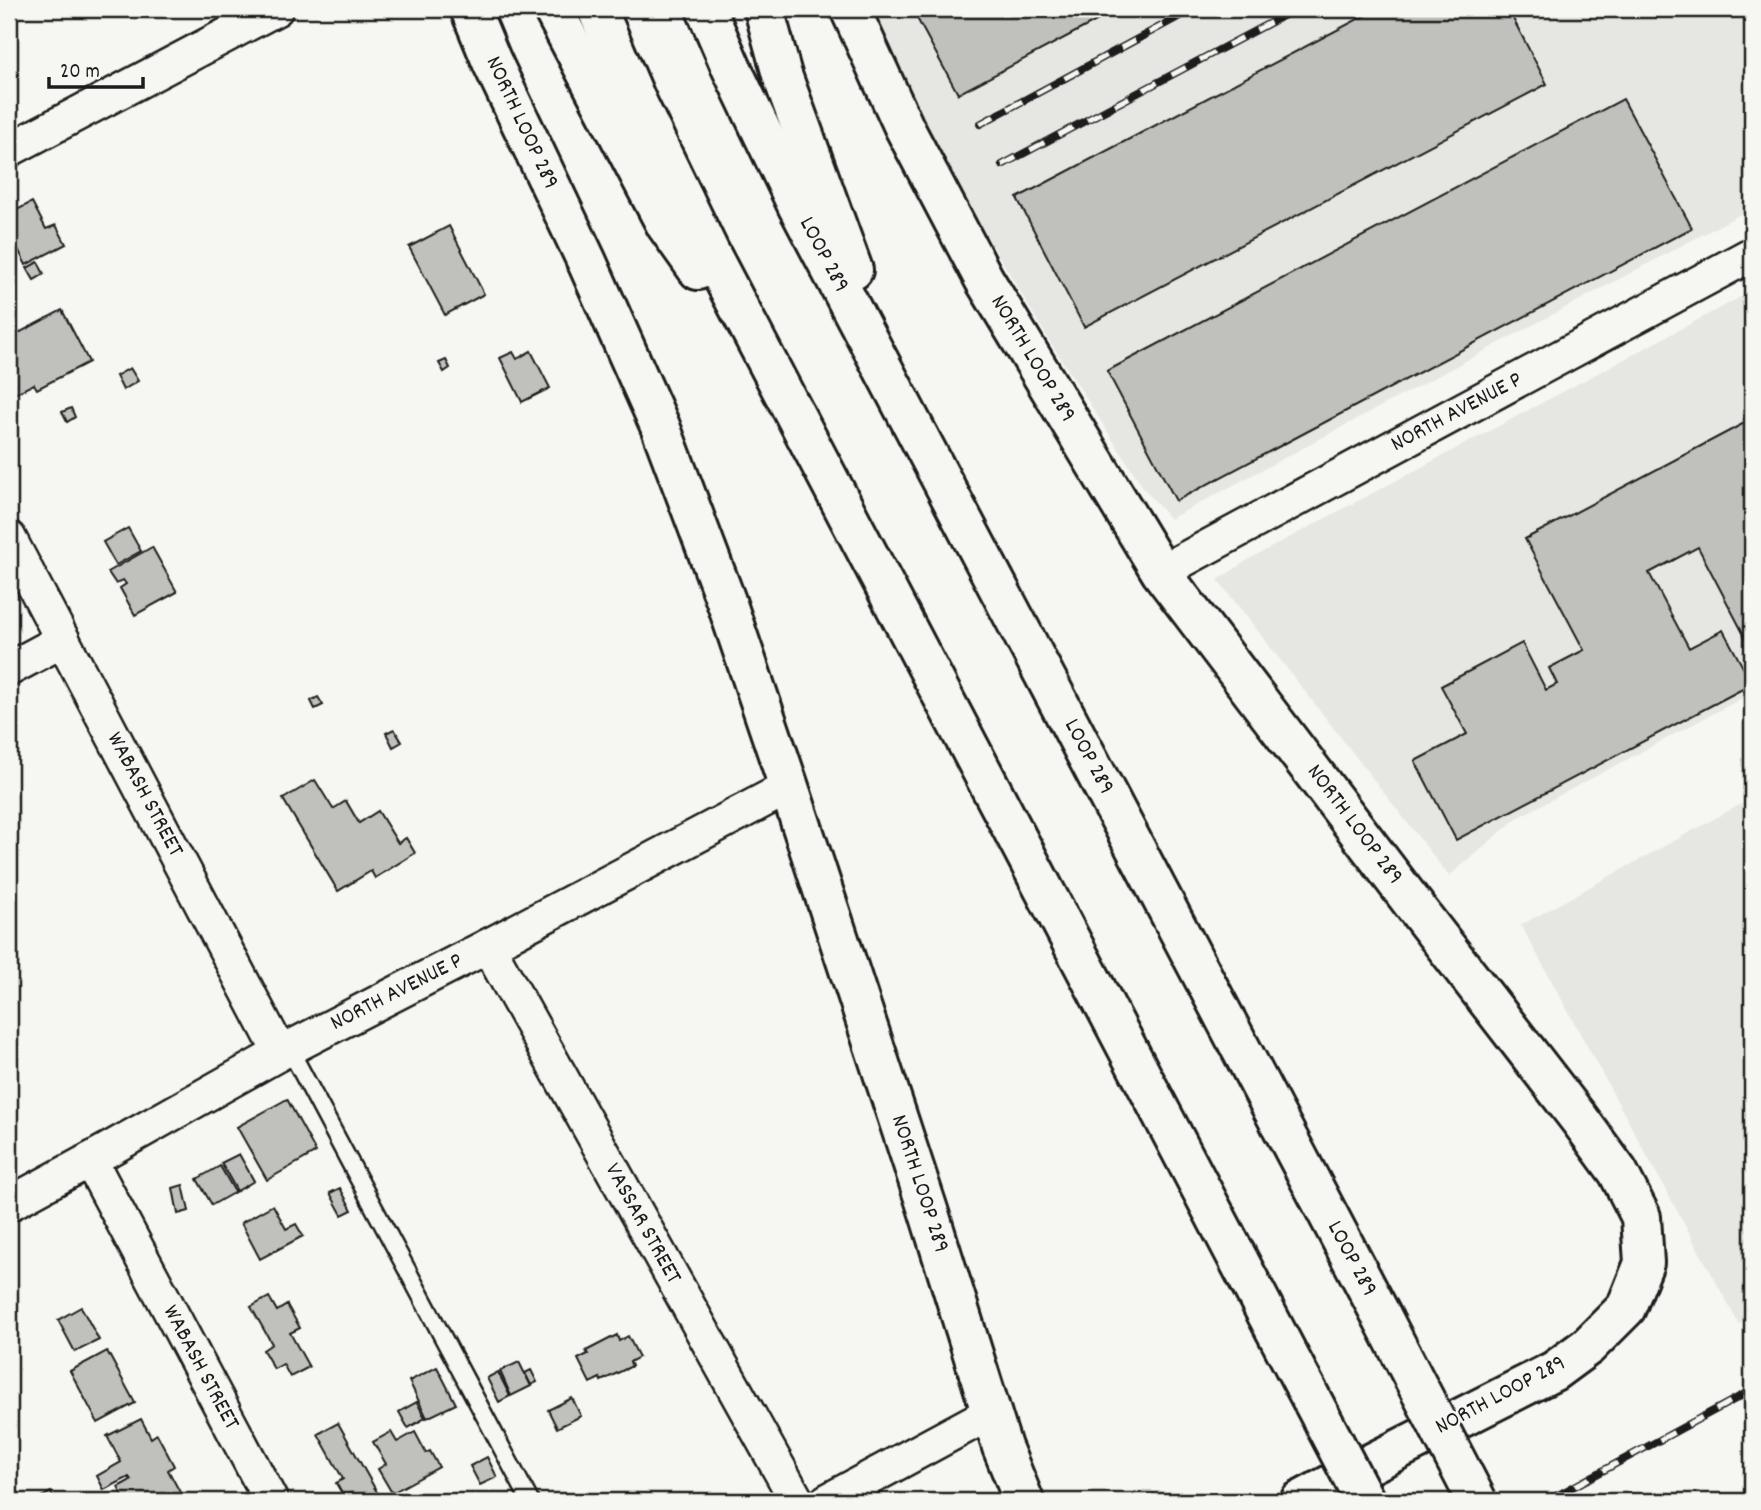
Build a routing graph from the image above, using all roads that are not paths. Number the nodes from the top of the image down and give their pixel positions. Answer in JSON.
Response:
{"nodes":[{"id":1,"x":276,"y":9,"type":"edge"},
{"id":2,"x":470,"y":9,"type":"edge"},
{"id":3,"x":553,"y":9,"type":"edge"},
{"id":4,"x":597,"y":9,"type":"edge"},
{"id":5,"x":706,"y":9,"type":"edge"},
{"id":6,"x":764,"y":9,"type":"edge"},
{"id":7,"x":850,"y":9,"type":"edge"},
{"id":8,"x":9,"y":150,"type":"edge"},
{"id":9,"x":1752,"y":254,"type":"edge"},
{"id":10,"x":891,"y":385,"type":"junction"},
{"id":11,"x":781,"y":390,"type":"junction"},
{"id":12,"x":9,"y":538,"type":"edge"},
{"id":13,"x":1161,"y":572,"type":"junction"},
{"id":14,"x":62,"y":640,"type":"junction"},
{"id":15,"x":9,"y":668,"type":"edge"},
{"id":16,"x":789,"y":787,"type":"junction"},
{"id":17,"x":488,"y":946,"type":"junction"},
{"id":18,"x":284,"y":1051,"type":"junction"},
{"id":19,"x":90,"y":1160,"type":"junction"},
{"id":20,"x":9,"y":1204,"type":"edge"},
{"id":21,"x":992,"y":1412,"type":"junction"},
{"id":22,"x":847,"y":1497,"type":"edge"},
{"id":23,"x":271,"y":1501,"type":"edge"},
{"id":24,"x":530,"y":1501,"type":"edge"},
{"id":25,"x":797,"y":1501,"type":"edge"},
{"id":26,"x":1024,"y":1501,"type":"edge"},
{"id":27,"x":1300,"y":1501,"type":"edge"},
{"id":28,"x":1365,"y":1501,"type":"edge"},
{"id":29,"x":1477,"y":1501,"type":"edge"}],
"edges":[{"from":1,"to":8,"type":"street"},
{"from":2,"to":16,"type":"main road","name":"NORTH LOOP 289"},
{"from":3,"to":11,"type":"main road"},
{"from":4,"to":11,"type":"main road"},
{"from":5,"to":10,"type":"main road","name":"LOOP 289"},
{"from":6,"to":10,"type":"main road"},
{"from":7,"to":13,"type":"main road","name":"NORTH LOOP 289"},
{"from":9,"to":13,"type":"street","name":"NORTH AVENUE P"},
{"from":10,"to":29,"type":"main road","name":"LOOP 289","bridge":true},
{"from":11,"to":28,"type":"main road","bridge":true},
{"from":12,"to":14,"type":"street","name":"WABASH STREET"},
{"from":13,"to":27,"type":"main road","name":"NORTH LOOP 289"},
{"from":14,"to":15,"type":"street"},
{"from":14,"to":18,"type":"street","name":"WABASH STREET"},
{"from":16,"to":17,"type":"street","name":"NORTH AVENUE P"},
{"from":16,"to":21,"type":"main road","name":"NORTH LOOP 289"},
{"from":17,"to":18,"type":"street","name":"NORTH AVENUE P"},
{"from":17,"to":25,"type":"street","name":"VASSAR STREET"},
{"from":18,"to":19,"type":"street","name":"NORTH AVENUE P"},
{"from":18,"to":24,"type":"lane"},
{"from":19,"to":20,"type":"street","name":"NORTH AVENUE P"},
{"from":19,"to":23,"type":"street","name":"WABASH STREET"},
{"from":21,"to":22,"type":"street"},
{"from":21,"to":26,"type":"main road","name":"NORTH LOOP 289"}]}
